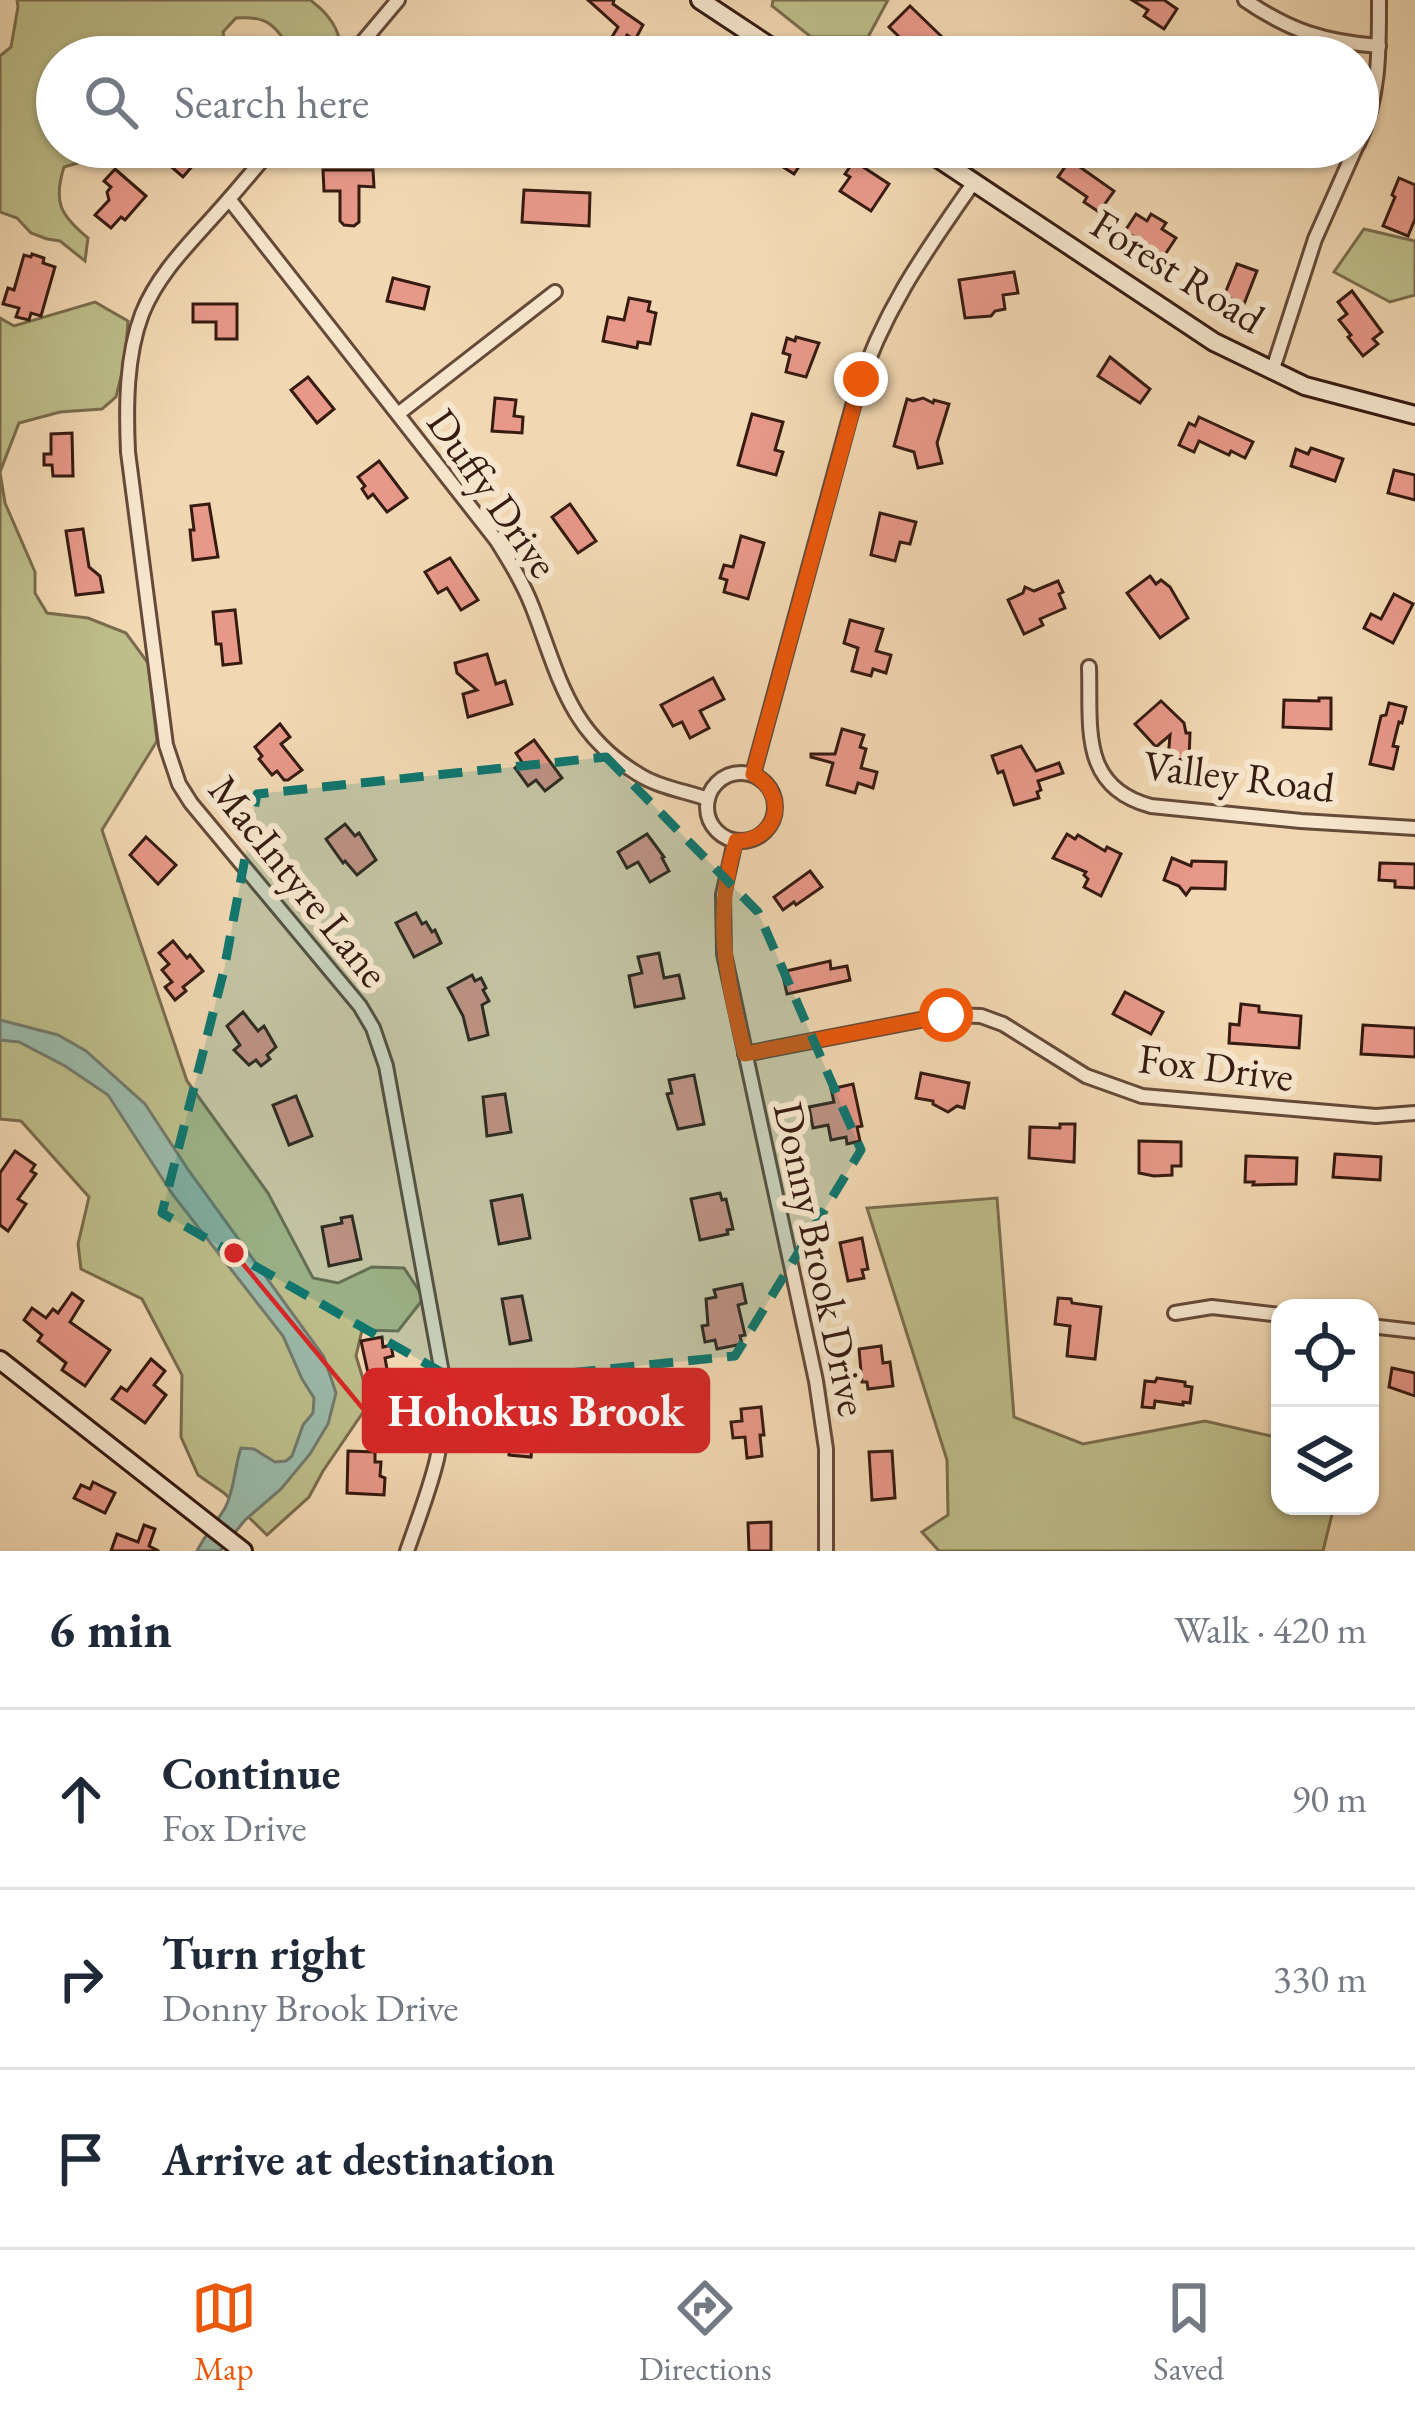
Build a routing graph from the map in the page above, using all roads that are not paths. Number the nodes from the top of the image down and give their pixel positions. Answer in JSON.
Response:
{"nodes":[{"id":1,"x":398,"y":0,"type":"edge"},
{"id":2,"x":700,"y":0,"type":"edge"},
{"id":3,"x":1245,"y":0,"type":"edge"},
{"id":4,"x":1378,"y":0,"type":"edge"},
{"id":5,"x":368,"y":36,"type":"edge"},
{"id":6,"x":754,"y":36,"type":"edge"},
{"id":7,"x":1314,"y":36,"type":"edge"},
{"id":8,"x":1379,"y":36,"type":"edge"},
{"id":9,"x":255,"y":168,"type":"edge"},
{"id":10,"x":953,"y":168,"type":"edge"},
{"id":11,"x":1347,"y":168,"type":"edge"},
{"id":12,"x":974,"y":182,"type":"junction"},
{"id":13,"x":229,"y":199,"type":"junction"},
{"id":14,"x":555,"y":292,"type":"dead end"},
{"id":15,"x":1272,"y":372,"type":"junction"},
{"id":16,"x":398,"y":414,"type":"junction"},
{"id":17,"x":1415,"y":415,"type":"edge"},
{"id":18,"x":1089,"y":667,"type":"dead end"},
{"id":19,"x":753,"y":774,"type":"junction"},
{"id":20,"x":708,"y":799,"type":"junction"},
{"id":21,"x":1415,"y":828,"type":"edge"},
{"id":22,"x":736,"y":841,"type":"junction"},
{"id":23,"x":745,"y":1054,"type":"junction"},
{"id":24,"x":1415,"y":1113,"type":"edge"},
{"id":25,"x":1175,"y":1313,"type":"dead end"},
{"id":26,"x":1271,"y":1314,"type":"edge"},
{"id":27,"x":1379,"y":1327,"type":"edge"},
{"id":28,"x":1415,"y":1331,"type":"edge"},
{"id":29,"x":0,"y":1360,"type":"edge"},
{"id":30,"x":238,"y":1548,"type":"edge"},
{"id":31,"x":407,"y":1551,"type":"edge"},
{"id":32,"x":826,"y":1551,"type":"edge"}],
"edges":[{"from":1,"to":5,"type":"street"},
{"from":2,"to":6,"type":"main road"},
{"from":3,"to":7,"type":"street"},
{"from":4,"to":8,"type":"street"},
{"from":9,"to":13,"type":"street","name":"MacIntyre Lane"},
{"from":10,"to":12,"type":"main road","name":"Forest Road"},
{"from":11,"to":15,"type":"street"},
{"from":12,"to":15,"type":"main road","name":"Forest Road"},
{"from":12,"to":19,"type":"street"},
{"from":13,"to":16,"type":"street","name":"Duffy Drive"},
{"from":13,"to":31,"type":"street","name":"MacIntyre Lane"},
{"from":14,"to":16,"type":"street"},
{"from":15,"to":17,"type":"main road","name":"Forest Road"},
{"from":16,"to":20,"type":"street","name":"Duffy Drive"},
{"from":18,"to":21,"type":"street","name":"Valley Road"},
{"from":19,"to":20,"type":"street"},
{"from":19,"to":22,"type":"street"},
{"from":20,"to":22,"type":"street"},
{"from":22,"to":23,"type":"street","name":"Donny Brook Drive"},
{"from":23,"to":24,"type":"street","name":"Fox Drive"},
{"from":23,"to":32,"type":"street","name":"Donny Brook Drive"},
{"from":25,"to":26,"type":"street"},
{"from":27,"to":28,"type":"street"},
{"from":29,"to":30,"type":"main road"}]}
